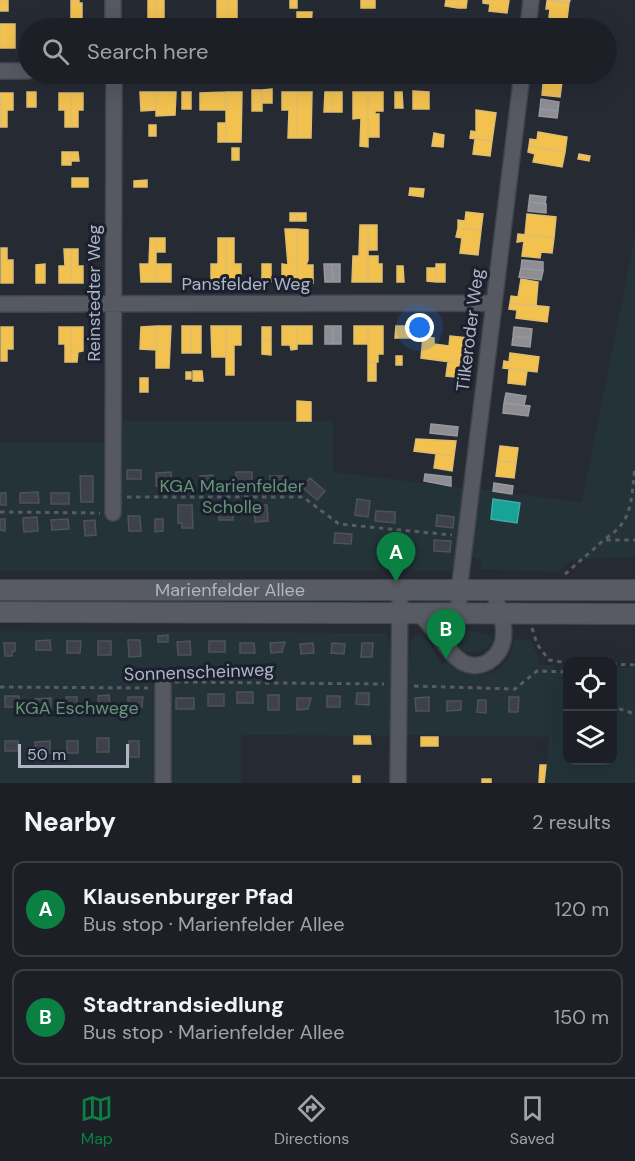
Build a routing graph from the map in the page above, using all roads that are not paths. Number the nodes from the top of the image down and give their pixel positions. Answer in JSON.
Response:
{"nodes":[{"id":1,"x":113,"y":0,"type":"edge"},
{"id":2,"x":531,"y":0,"type":"edge"},
{"id":3,"x":113,"y":18,"type":"edge"},
{"id":4,"x":529,"y":18,"type":"edge"},
{"id":5,"x":0,"y":71,"type":"edge"},
{"id":6,"x":18,"y":71,"type":"edge"},
{"id":7,"x":114,"y":84,"type":"edge"},
{"id":8,"x":521,"y":84,"type":"edge"},
{"id":9,"x":493,"y":303,"type":"junction"},
{"id":10,"x":0,"y":304,"type":"edge"},
{"id":11,"x":114,"y":304,"type":"junction"},
{"id":12,"x":113,"y":505,"type":"road end"},
{"id":13,"x":0,"y":590,"type":"edge"},
{"id":14,"x":635,"y":590,"type":"edge"},
{"id":15,"x":459,"y":591,"type":"junction"},
{"id":16,"x":493,"y":591,"type":"junction"},
{"id":17,"x":400,"y":592,"type":"junction"},
{"id":18,"x":0,"y":612,"type":"edge"},
{"id":19,"x":459,"y":613,"type":"junction"},
{"id":20,"x":410,"y":614,"type":"junction"},
{"id":21,"x":502,"y":614,"type":"junction"},
{"id":22,"x":635,"y":614,"type":"edge"},
{"id":23,"x":163,"y":685,"type":"road end"},
{"id":24,"x":162,"y":783,"type":"edge"},
{"id":25,"x":398,"y":783,"type":"edge"}],
"edges":[{"from":1,"to":3,"type":"street"},
{"from":2,"to":4,"type":"street"},
{"from":5,"to":6,"type":"street"},
{"from":7,"to":11,"type":"street","name":"Reinstedter Weg"},
{"from":8,"to":9,"type":"street","name":"Tilkeroder Weg"},
{"from":9,"to":11,"type":"street","name":"Pansfelder Weg"},
{"from":9,"to":15,"type":"street","name":"Tilkeroder Weg"},
{"from":10,"to":11,"type":"street","name":"Pansfelder Weg"},
{"from":11,"to":12,"type":"street","name":"Reinstedter Weg"},
{"from":13,"to":17,"type":"main road","name":"Marienfelder Allee"},
{"from":14,"to":16,"type":"main road","name":"Marienfelder Allee"},
{"from":15,"to":16,"type":"main road","name":"Marienfelder Allee"},
{"from":15,"to":17,"type":"main road","name":"Marienfelder Allee"},
{"from":15,"to":19,"type":"street"},
{"from":16,"to":21,"type":"street"},
{"from":17,"to":20,"type":"street"},
{"from":18,"to":20,"type":"main road","name":"Marienfelder Allee"},
{"from":19,"to":20,"type":"main road","name":"Marienfelder Allee"},
{"from":19,"to":21,"type":"main road","name":"Marienfelder Allee"},
{"from":20,"to":21,"type":"street"},
{"from":20,"to":25,"type":"street"},
{"from":21,"to":22,"type":"main road","name":"Marienfelder Allee"},
{"from":23,"to":24,"type":"street"}]}
